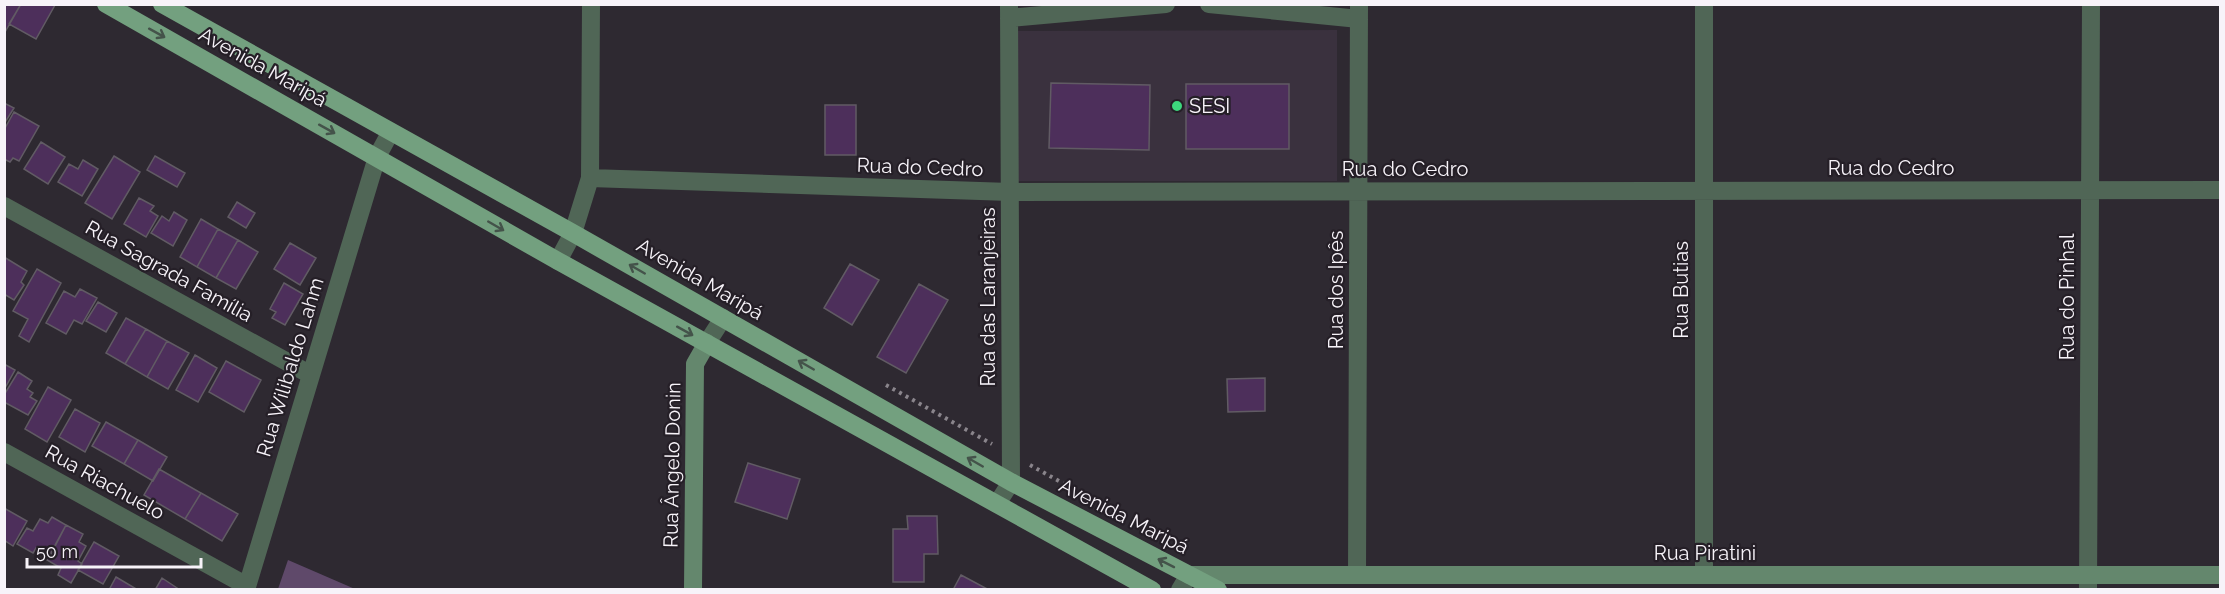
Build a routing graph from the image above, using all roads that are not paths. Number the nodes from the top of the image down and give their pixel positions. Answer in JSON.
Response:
{"nodes":[{"id":1,"x":106,"y":4,"type":"edge"},
{"id":2,"x":162,"y":4,"type":"edge"},
{"id":3,"x":591,"y":4,"type":"edge"},
{"id":4,"x":1166,"y":4,"type":"edge"},
{"id":5,"x":1209,"y":4,"type":"edge"},
{"id":6,"x":1704,"y":4,"type":"edge"},
{"id":7,"x":2091,"y":4,"type":"edge"},
{"id":8,"x":1009,"y":11,"type":"edge"},
{"id":9,"x":1359,"y":12,"type":"edge"},
{"id":10,"x":390,"y":133,"type":"junction"},
{"id":11,"x":377,"y":157,"type":"junction"},
{"id":12,"x":590,"y":178,"type":"junction"},
{"id":13,"x":2090,"y":190,"type":"junction"},
{"id":14,"x":2220,"y":190,"type":"edge"},
{"id":15,"x":1358,"y":191,"type":"junction"},
{"id":16,"x":1704,"y":191,"type":"junction"},
{"id":17,"x":1010,"y":192,"type":"junction"},
{"id":18,"x":4,"y":206,"type":"edge"},
{"id":19,"x":573,"y":233,"type":"junction"},
{"id":20,"x":558,"y":261,"type":"junction"},
{"id":21,"x":723,"y":318,"type":"junction"},
{"id":22,"x":707,"y":343,"type":"junction"},
{"id":23,"x":311,"y":375,"type":"junction"},
{"id":24,"x":4,"y":453,"type":"edge"},
{"id":25,"x":1011,"y":482,"type":"junction"},
{"id":26,"x":997,"y":504,"type":"junction"},
{"id":27,"x":1357,"y":575,"type":"junction"},
{"id":28,"x":1704,"y":575,"type":"junction"},
{"id":29,"x":2220,"y":575,"type":"edge"},
{"id":30,"x":1185,"y":582,"type":"edge"},
{"id":31,"x":2089,"y":582,"type":"edge"},
{"id":32,"x":247,"y":588,"type":"edge"},
{"id":33,"x":693,"y":590,"type":"edge"},
{"id":34,"x":1152,"y":590,"type":"edge"},
{"id":35,"x":1218,"y":590,"type":"edge"}],
"edges":[{"from":1,"to":11,"type":"main road","name":"Avenida Maripá","one_way":true},
{"from":2,"to":10,"type":"main road","name":"Avenida Maripá"},
{"from":3,"to":12,"type":"street"},
{"from":4,"to":8,"type":"street"},
{"from":5,"to":9,"type":"street"},
{"from":6,"to":16,"type":"street","name":"Rua Butias"},
{"from":7,"to":13,"type":"street","name":"Rua do Pinhal"},
{"from":8,"to":17,"type":"street","name":"Rua das Laranjeiras"},
{"from":9,"to":15,"type":"street","name":"Rua dos Ipês"},
{"from":10,"to":11,"type":"street","name":"Rua Wilibaldo Lahm"},
{"from":10,"to":19,"type":"main road","name":"Avenida Maripá"},
{"from":11,"to":20,"type":"main road","name":"Avenida Maripá","one_way":true},
{"from":11,"to":23,"type":"street","name":"Rua Wilibaldo Lahm"},
{"from":12,"to":17,"type":"street","name":"Rua do Cedro"},
{"from":12,"to":19,"type":"street"},
{"from":13,"to":14,"type":"street","name":"Rua do Cedro"},
{"from":13,"to":16,"type":"street","name":"Rua do Cedro"},
{"from":13,"to":31,"type":"street","name":"Rua do Pinhal"},
{"from":15,"to":16,"type":"street","name":"Rua do Cedro"},
{"from":15,"to":17,"type":"street","name":"Rua do Cedro"},
{"from":15,"to":27,"type":"street","name":"Rua dos Ipês"},
{"from":16,"to":28,"type":"street","name":"Rua Butias"},
{"from":17,"to":25,"type":"street","name":"Rua das Laranjeiras"},
{"from":18,"to":23,"type":"street","name":"Rua Sagrada Família"},
{"from":19,"to":20,"type":"street"},
{"from":21,"to":19,"type":"main road","name":"Avenida Maripá","one_way":true},
{"from":20,"to":22,"type":"main road","name":"Avenida Maripá","one_way":true},
{"from":21,"to":22,"type":"street"},
{"from":25,"to":21,"type":"main road","name":"Avenida Maripá","one_way":true},
{"from":22,"to":26,"type":"main road","name":"Avenida Maripá"},
{"from":22,"to":33,"type":"street","name":"Rua Ângelo Donin"},
{"from":23,"to":32,"type":"street","name":"Rua Wilibaldo Lahm"},
{"from":24,"to":32,"type":"street","name":"Rua Riachuelo"},
{"from":25,"to":26,"type":"street"},
{"from":30,"to":25,"type":"main road","name":"Avenida Maripá","one_way":true},
{"from":26,"to":34,"type":"main road","name":"Avenida Maripá"},
{"from":27,"to":28,"type":"street","name":"Rua Piratini"},
{"from":27,"to":30,"type":"street","name":"Rua Piratini"},
{"from":28,"to":31,"type":"street","name":"Rua Piratini"},
{"from":29,"to":31,"type":"street","name":"Rua Piratini"},
{"from":30,"to":35,"type":"main road","name":"Avenida Maripá"}]}
